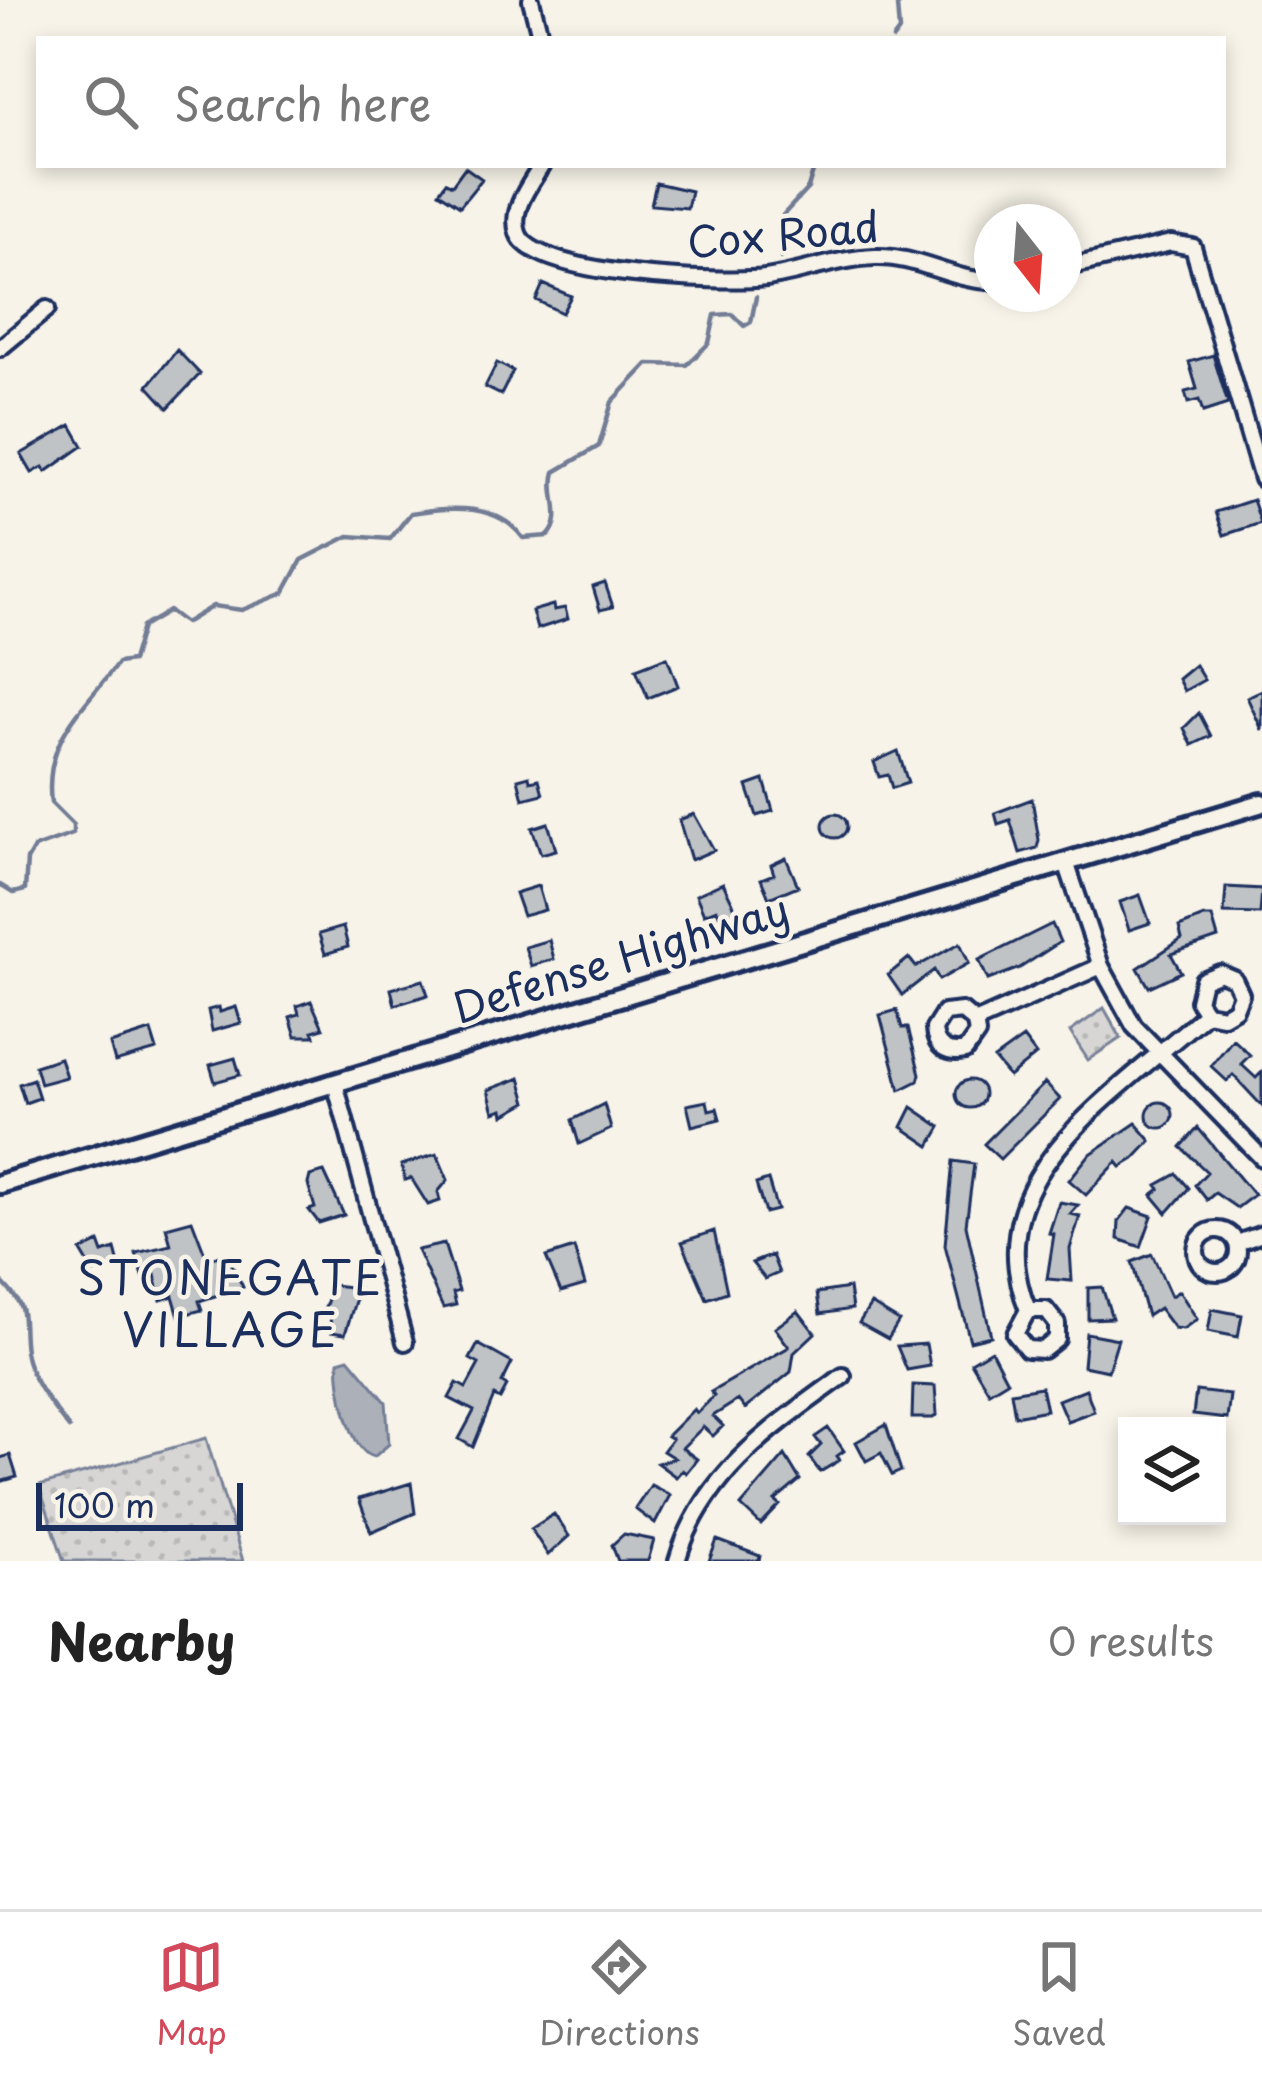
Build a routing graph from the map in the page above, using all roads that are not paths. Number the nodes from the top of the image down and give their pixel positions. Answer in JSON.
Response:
{"nodes":[{"id":1,"x":531,"y":0,"type":"edge"},
{"id":2,"x":540,"y":36,"type":"edge"},
{"id":3,"x":540,"y":168,"type":"edge"},
{"id":4,"x":1082,"y":264,"type":"edge"},
{"id":5,"x":974,"y":277,"type":"edge"},
{"id":6,"x":47,"y":309,"type":"dead end"},
{"id":7,"x":0,"y":348,"type":"edge"},
{"id":8,"x":1262,"y":478,"type":"edge"},
{"id":9,"x":1262,"y":803,"type":"edge"},
{"id":10,"x":1066,"y":862,"type":"junction"},
{"id":11,"x":1101,"y":966,"type":"junction"},
{"id":12,"x":1206,"y":1013,"type":"dead end"},
{"id":13,"x":975,"y":1022,"type":"dead end"},
{"id":14,"x":1159,"y":1057,"type":"junction"},
{"id":15,"x":335,"y":1083,"type":"junction"},
{"id":16,"x":1262,"y":1158,"type":"edge"},
{"id":17,"x":0,"y":1184,"type":"edge"},
{"id":18,"x":1262,"y":1234,"type":"edge"},
{"id":19,"x":1237,"y":1243,"type":"dead end"},
{"id":20,"x":1028,"y":1310,"type":"dead end"},
{"id":21,"x":405,"y":1342,"type":"dead end"},
{"id":22,"x":843,"y":1376,"type":"dead end"},
{"id":23,"x":677,"y":1561,"type":"edge"}],
"edges":[{"from":1,"to":2,"type":"street"},
{"from":3,"to":5,"type":"street","name":"Cox Road"},
{"from":4,"to":8,"type":"street"},
{"from":6,"to":7,"type":"street"},
{"from":9,"to":10,"type":"main road","name":"Defense Highway"},
{"from":10,"to":11,"type":"street"},
{"from":10,"to":15,"type":"main road","name":"Defense Highway"},
{"from":11,"to":13,"type":"street"},
{"from":11,"to":14,"type":"street"},
{"from":12,"to":14,"type":"street"},
{"from":14,"to":16,"type":"street"},
{"from":14,"to":20,"type":"street"},
{"from":15,"to":17,"type":"main road","name":"Defense Highway"},
{"from":15,"to":21,"type":"street"},
{"from":18,"to":19,"type":"street"},
{"from":22,"to":23,"type":"street"}]}
